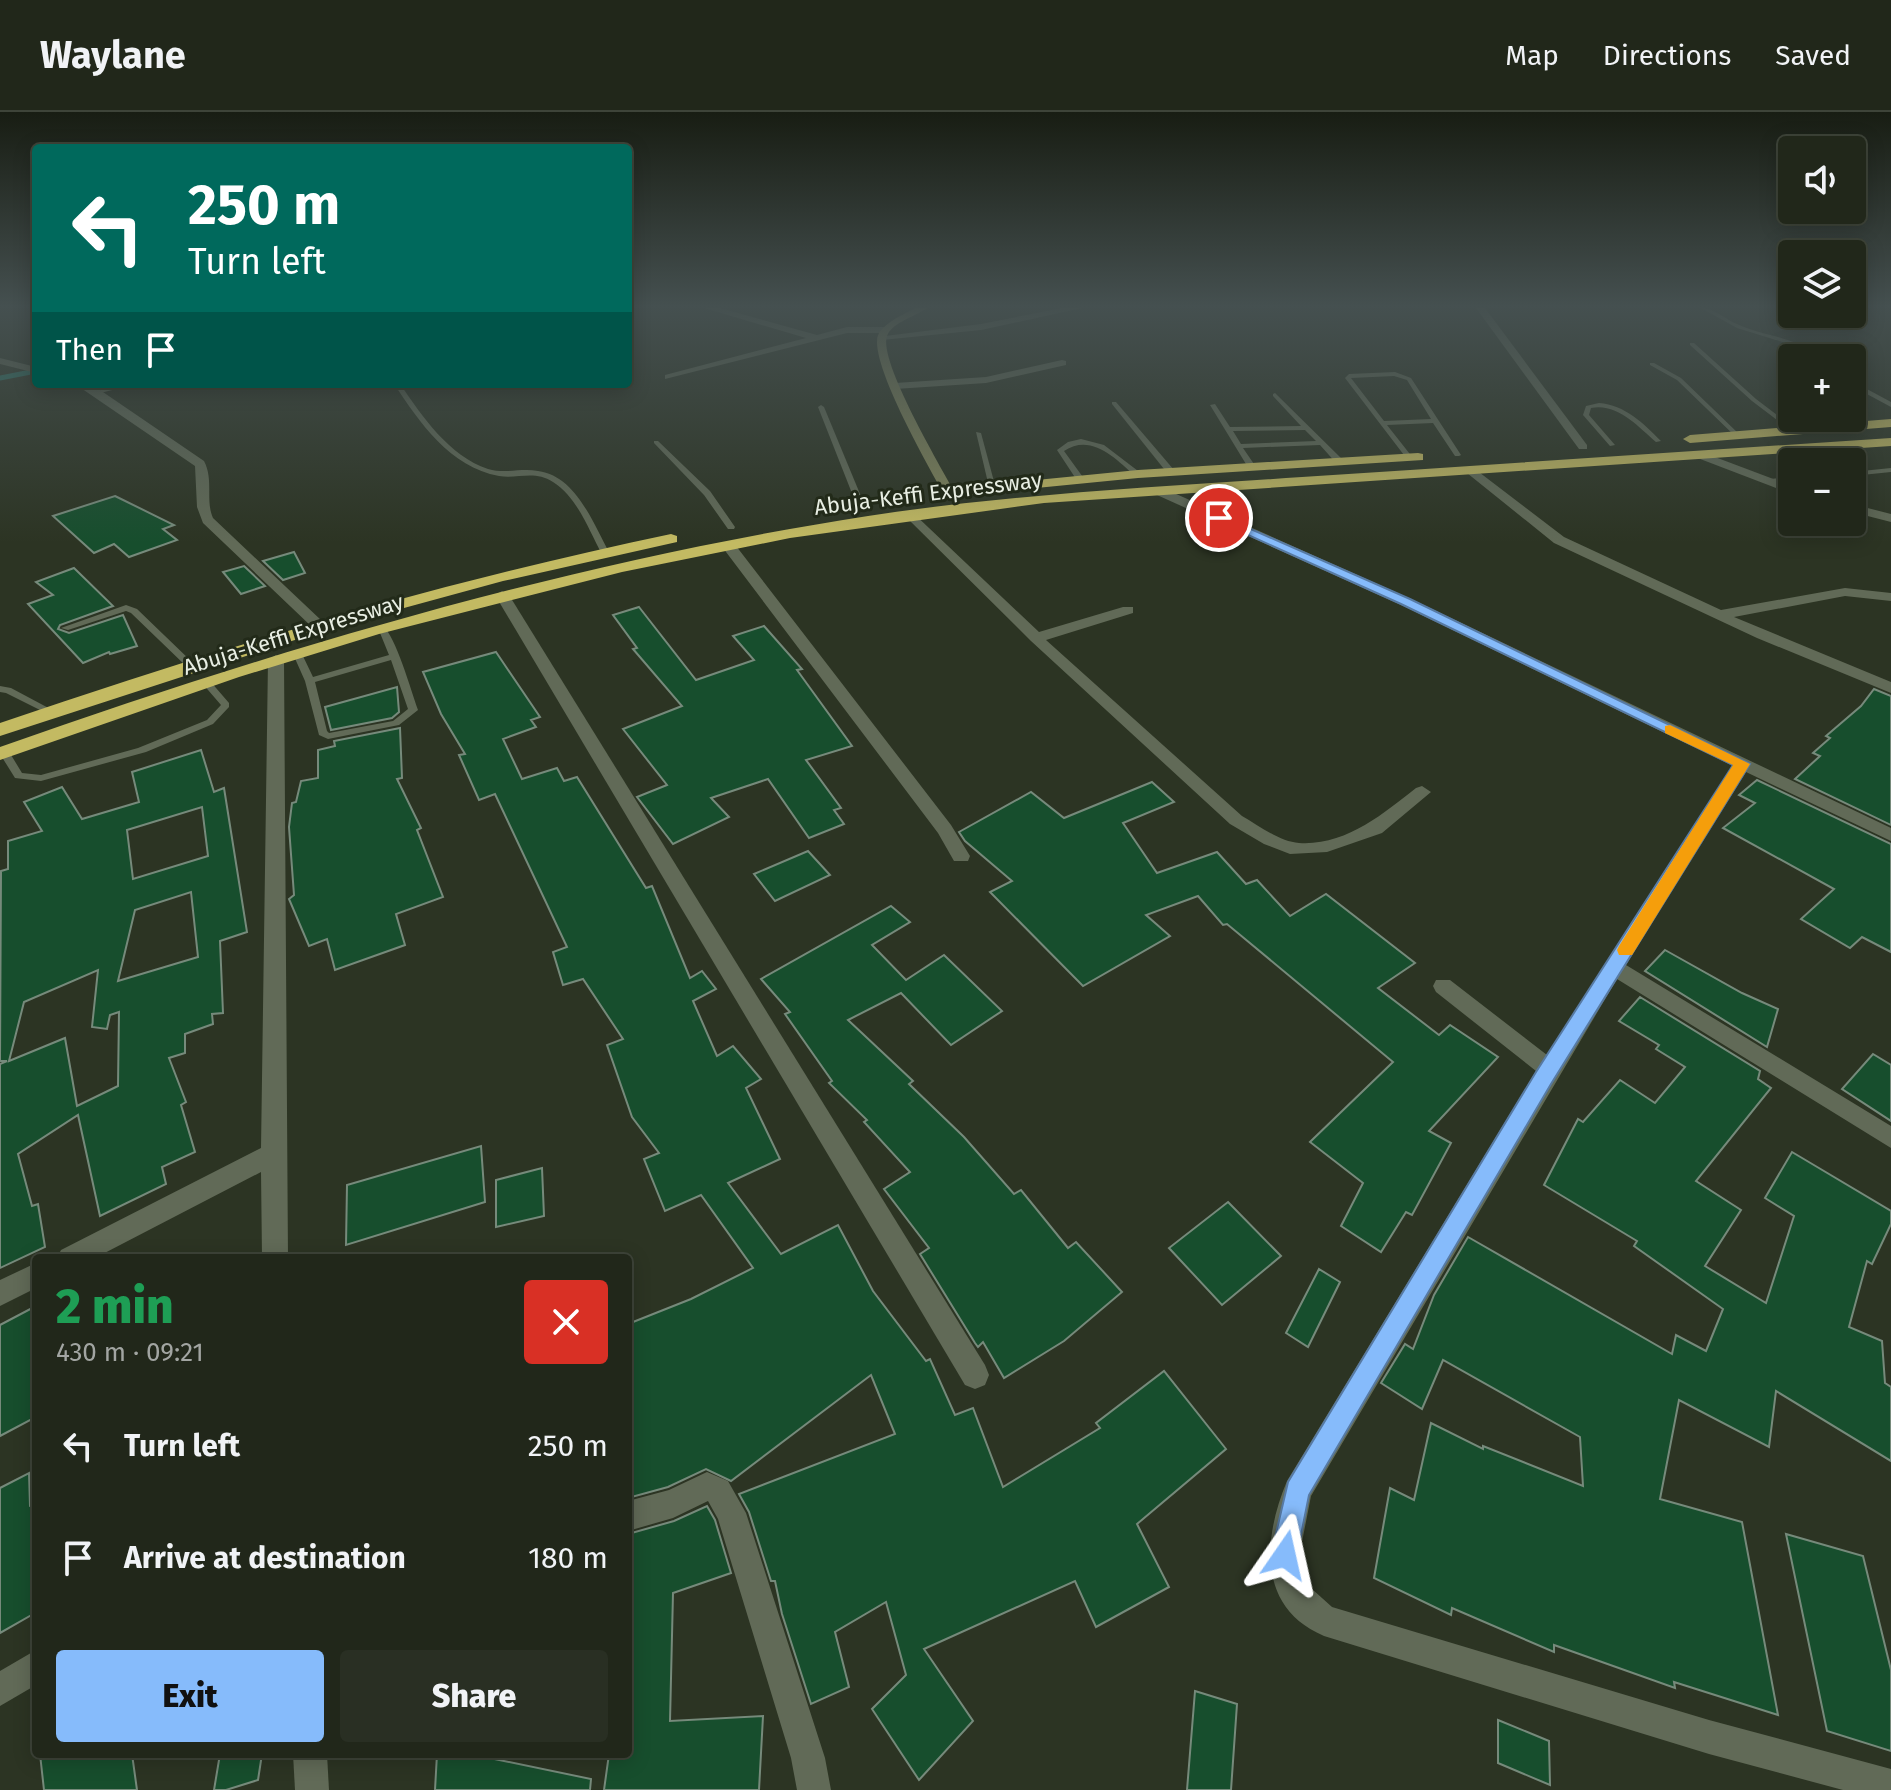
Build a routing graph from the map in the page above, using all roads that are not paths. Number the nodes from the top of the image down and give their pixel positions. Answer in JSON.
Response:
{"nodes":[{"id":1,"x":895,"y":386,"type":"edge"},
{"id":2,"x":1354,"y":386,"type":"edge"},
{"id":3,"x":1414,"y":386,"type":"edge"},
{"id":4,"x":1538,"y":386,"type":"edge"},
{"id":5,"x":1687,"y":386,"type":"edge"},
{"id":6,"x":1739,"y":386,"type":"edge"},
{"id":7,"x":88,"y":388,"type":"edge"},
{"id":8,"x":115,"y":388,"type":"edge"},
{"id":9,"x":400,"y":388,"type":"edge"},
{"id":10,"x":1866,"y":391,"type":"edge"},
{"id":11,"x":96,"y":392,"type":"junction"},
{"id":12,"x":1275,"y":395,"type":"dead end"},
{"id":13,"x":1114,"y":403,"type":"dead end"},
{"id":14,"x":1213,"y":405,"type":"dead end"},
{"id":15,"x":1891,"y":405,"type":"edge"},
{"id":16,"x":821,"y":407,"type":"dead end"},
{"id":17,"x":1778,"y":418,"type":"edge"},
{"id":18,"x":1436,"y":421,"type":"junction"},
{"id":19,"x":1382,"y":423,"type":"junction"},
{"id":20,"x":1891,"y":423,"type":"edge"},
{"id":21,"x":1866,"y":425,"type":"edge"},
{"id":22,"x":1306,"y":428,"type":"junction"},
{"id":23,"x":1228,"y":429,"type":"junction"},
{"id":24,"x":1796,"y":432,"type":"edge"},
{"id":25,"x":978,"y":433,"type":"dead end"},
{"id":26,"x":1738,"y":436,"type":"junction"},
{"id":27,"x":1658,"y":441,"type":"junction"},
{"id":28,"x":656,"y":442,"type":"dead end"},
{"id":29,"x":1891,"y":442,"type":"edge"},
{"id":30,"x":1321,"y":443,"type":"junction"},
{"id":31,"x":1612,"y":445,"type":"junction"},
{"id":32,"x":1238,"y":446,"type":"junction"},
{"id":33,"x":1583,"y":447,"type":"junction"},
{"id":34,"x":1457,"y":455,"type":"junction"},
{"id":35,"x":1699,"y":455,"type":"junction"},
{"id":36,"x":1409,"y":458,"type":"junction"},
{"id":37,"x":1340,"y":462,"type":"junction"},
{"id":38,"x":1252,"y":467,"type":"junction"},
{"id":39,"x":1471,"y":470,"type":"junction"},
{"id":40,"x":1891,"y":470,"type":"edge"},
{"id":41,"x":1171,"y":472,"type":"junction"},
{"id":42,"x":1866,"y":473,"type":"edge"},
{"id":43,"x":1138,"y":474,"type":"junction"},
{"id":44,"x":1081,"y":480,"type":"junction"},
{"id":45,"x":1778,"y":480,"type":"edge"},
{"id":46,"x":1770,"y":481,"type":"junction"},
{"id":47,"x":1778,"y":484,"type":"edge"},
{"id":48,"x":993,"y":487,"type":"junction"},
{"id":49,"x":1161,"y":492,"type":"junction"},
{"id":50,"x":933,"y":495,"type":"junction"},
{"id":51,"x":861,"y":506,"type":"junction"},
{"id":52,"x":1866,"y":512,"type":"edge"},
{"id":53,"x":910,"y":514,"type":"junction"},
{"id":54,"x":1891,"y":518,"type":"edge"},
{"id":55,"x":731,"y":527,"type":"junction"},
{"id":56,"x":728,"y":545,"type":"junction"},
{"id":57,"x":605,"y":552,"type":"junction"},
{"id":58,"x":502,"y":595,"type":"junction"},
{"id":59,"x":1891,"y":597,"type":"edge"},
{"id":60,"x":1128,"y":610,"type":"dead end"},
{"id":61,"x":1719,"y":615,"type":"junction"},
{"id":62,"x":317,"y":624,"type":"junction"},
{"id":63,"x":65,"y":628,"type":"dead end"},
{"id":64,"x":382,"y":628,"type":"junction"},
{"id":65,"x":1036,"y":638,"type":"junction"},
{"id":66,"x":298,"y":654,"type":"junction"},
{"id":67,"x":394,"y":656,"type":"junction"},
{"id":68,"x":276,"y":660,"type":"junction"},
{"id":69,"x":189,"y":664,"type":"junction"},
{"id":70,"x":310,"y":681,"type":"junction"},
{"id":71,"x":207,"y":683,"type":"junction"},
{"id":72,"x":3,"y":688,"type":"edge"},
{"id":73,"x":1891,"y":688,"type":"edge"},
{"id":74,"x":51,"y":712,"type":"junction"},
{"id":75,"x":0,"y":730,"type":"edge"},
{"id":76,"x":2,"y":753,"type":"edge"},
{"id":77,"x":1742,"y":764,"type":"junction"},
{"id":78,"x":1422,"y":792,"type":"dead end"},
{"id":79,"x":1891,"y":835,"type":"edge"},
{"id":80,"x":961,"y":856,"type":"dead end"},
{"id":81,"x":1615,"y":968,"type":"junction"},
{"id":82,"x":1443,"y":986,"type":"dead end"},
{"id":83,"x":1549,"y":1069,"type":"junction"},
{"id":84,"x":1891,"y":1138,"type":"edge"},
{"id":85,"x":273,"y":1154,"type":"junction"},
{"id":86,"x":78,"y":1254,"type":"edge"},
{"id":87,"x":275,"y":1254,"type":"edge"},
{"id":88,"x":32,"y":1277,"type":"edge"},
{"id":89,"x":0,"y":1294,"type":"edge"},
{"id":90,"x":975,"y":1375,"type":"dead end"},
{"id":91,"x":632,"y":1515,"type":"edge"},
{"id":92,"x":32,"y":1669,"type":"edge"},
{"id":93,"x":0,"y":1690,"type":"edge"},
{"id":94,"x":310,"y":1758,"type":"edge"},
{"id":95,"x":1891,"y":1786,"type":"edge"},
{"id":96,"x":312,"y":1790,"type":"edge"},
{"id":97,"x":814,"y":1790,"type":"edge"}],
"edges":[{"from":1,"to":50,"type":"street"},
{"from":2,"to":19,"type":"lane"},
{"from":3,"to":18,"type":"lane"},
{"from":4,"to":33,"type":"street"},
{"from":5,"to":26,"type":"lane"},
{"from":6,"to":17,"type":"lane"},
{"from":7,"to":11,"type":"street"},
{"from":8,"to":11,"type":"lane"},
{"from":9,"to":57,"type":"lane"},
{"from":10,"to":15,"type":"lane"},
{"from":11,"to":62,"type":"street"},
{"from":12,"to":22,"type":"lane"},
{"from":13,"to":41,"type":"lane"},
{"from":14,"to":23,"type":"lane"},
{"from":16,"to":51,"type":"lane"},
{"from":18,"to":19,"type":"lane"},
{"from":18,"to":34,"type":"lane"},
{"from":19,"to":36,"type":"lane"},
{"from":20,"to":21,"type":"highway","name":"Abuja-Keffi Expressway"},
{"from":22,"to":23,"type":"lane"},
{"from":22,"to":30,"type":"lane"},
{"from":23,"to":32,"type":"lane"},
{"from":24,"to":26,"type":"highway","name":"Abuja-Keffi Expressway"},
{"from":25,"to":48,"type":"lane"},
{"from":26,"to":27,"type":"highway","name":"Abuja-Keffi Expressway"},
{"from":27,"to":31,"type":"highway","name":"Abuja-Keffi Expressway"},
{"from":27,"to":31,"type":"lane"},
{"from":28,"to":55,"type":"lane"},
{"from":29,"to":35,"type":"highway","name":"Abuja-Keffi Expressway"},
{"from":30,"to":32,"type":"lane"},
{"from":30,"to":37,"type":"lane"},
{"from":31,"to":33,"type":"highway","name":"Abuja-Keffi Expressway"},
{"from":32,"to":38,"type":"lane"},
{"from":33,"to":34,"type":"highway","name":"Abuja-Keffi Expressway"},
{"from":34,"to":36,"type":"highway","name":"Abuja-Keffi Expressway"},
{"from":35,"to":39,"type":"highway","name":"Abuja-Keffi Expressway"},
{"from":35,"to":46,"type":"street"},
{"from":36,"to":37,"type":"highway","name":"Abuja-Keffi Expressway"},
{"from":37,"to":38,"type":"highway","name":"Abuja-Keffi Expressway"},
{"from":38,"to":41,"type":"highway","name":"Abuja-Keffi Expressway"},
{"from":39,"to":49,"type":"highway","name":"Abuja-Keffi Expressway"},
{"from":39,"to":61,"type":"street"},
{"from":40,"to":42,"type":"lane"},
{"from":41,"to":43,"type":"highway","name":"Abuja-Keffi Expressway"},
{"from":43,"to":44,"type":"highway","name":"Abuja-Keffi Expressway"},
{"from":43,"to":44,"type":"lane"},
{"from":44,"to":48,"type":"highway","name":"Abuja-Keffi Expressway"},
{"from":45,"to":46,"type":"lane"},
{"from":46,"to":47,"type":"street"},
{"from":48,"to":50,"type":"highway","name":"Abuja-Keffi Expressway"},
{"from":49,"to":53,"type":"highway","name":"Abuja-Keffi Expressway"},
{"from":49,"to":77,"type":"street"},
{"from":50,"to":51,"type":"highway","name":"Abuja-Keffi Expressway"},
{"from":51,"to":55,"type":"highway","name":"Abuja-Keffi Expressway"},
{"from":52,"to":54,"type":"street"},
{"from":53,"to":56,"type":"highway","name":"Abuja-Keffi Expressway"},
{"from":53,"to":65,"type":"street"},
{"from":55,"to":57,"type":"highway","name":"Abuja-Keffi Expressway"},
{"from":56,"to":58,"type":"highway","name":"Abuja-Keffi Expressway"},
{"from":56,"to":80,"type":"street"},
{"from":57,"to":62,"type":"highway","name":"Abuja-Keffi Expressway"},
{"from":58,"to":64,"type":"highway","name":"Abuja-Keffi Expressway"},
{"from":58,"to":90,"type":"street"},
{"from":59,"to":61,"type":"street"},
{"from":60,"to":65,"type":"street"},
{"from":61,"to":73,"type":"street"},
{"from":62,"to":69,"type":"highway","name":"Abuja-Keffi Expressway"},
{"from":63,"to":69,"type":"lane"},
{"from":64,"to":66,"type":"highway","name":"Abuja-Keffi Expressway"},
{"from":64,"to":67,"type":"lane"},
{"from":65,"to":78,"type":"street"},
{"from":66,"to":68,"type":"highway","name":"Abuja-Keffi Expressway"},
{"from":66,"to":70,"type":"lane"},
{"from":67,"to":70,"type":"lane"},
{"from":67,"to":70,"type":"lane"},
{"from":68,"to":71,"type":"highway","name":"Abuja-Keffi Expressway"},
{"from":68,"to":85,"type":"street"},
{"from":69,"to":74,"type":"highway","name":"Abuja-Keffi Expressway"},
{"from":71,"to":76,"type":"highway","name":"Abuja-Keffi Expressway"},
{"from":71,"to":76,"type":"lane"},
{"from":72,"to":74,"type":"lane"},
{"from":74,"to":75,"type":"highway","name":"Abuja-Keffi Expressway"},
{"from":77,"to":79,"type":"street"},
{"from":77,"to":81,"type":"street"},
{"from":81,"to":83,"type":"street"},
{"from":81,"to":84,"type":"street"},
{"from":82,"to":83,"type":"street"},
{"from":83,"to":95,"type":"street"},
{"from":85,"to":86,"type":"street"},
{"from":85,"to":87,"type":"street"},
{"from":88,"to":89,"type":"street"},
{"from":91,"to":97,"type":"street"},
{"from":92,"to":93,"type":"street"},
{"from":94,"to":96,"type":"street"}]}
